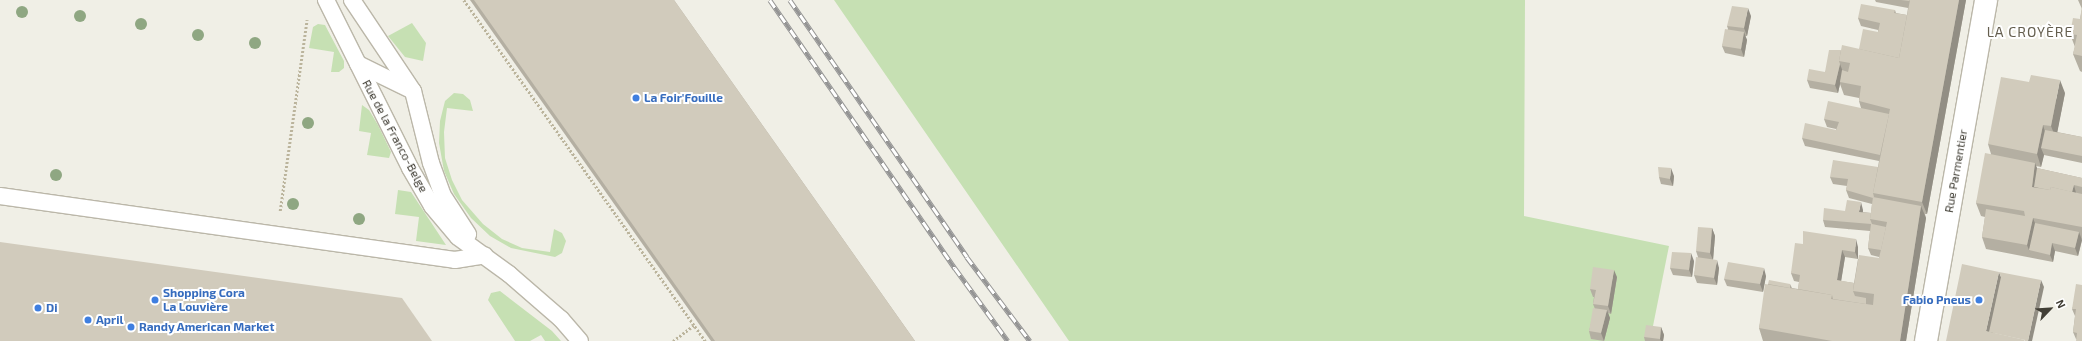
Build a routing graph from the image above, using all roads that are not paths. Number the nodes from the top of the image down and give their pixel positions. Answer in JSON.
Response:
{"nodes":[{"id":1,"x":326,"y":0,"type":"edge"},
{"id":2,"x":352,"y":0,"type":"edge"},
{"id":3,"x":1986,"y":0,"type":"edge"},
{"id":4,"x":358,"y":64,"type":"junction"},
{"id":5,"x":413,"y":91,"type":"junction"},
{"id":6,"x":0,"y":196,"type":"edge"},
{"id":7,"x":485,"y":255,"type":"junction"},
{"id":8,"x":580,"y":341,"type":"edge"},
{"id":9,"x":1926,"y":341,"type":"edge"}],
"edges":[{"from":1,"to":4,"type":"lane","name":"Rue de la Franco-Belge"},
{"from":2,"to":5,"type":"lane","name":"Rue de la Franco-Belge"},
{"from":3,"to":9,"type":"street","name":"Rue Parmentier"},
{"from":4,"to":5,"type":"lane"},
{"from":4,"to":7,"type":"lane","name":"Rue de la Franco-Belge"},
{"from":5,"to":7,"type":"lane","name":"Rue de la Franco-Belge"},
{"from":6,"to":7,"type":"lane"},
{"from":7,"to":8,"type":"lane","name":"Rue de la Franco-Belge"}]}
